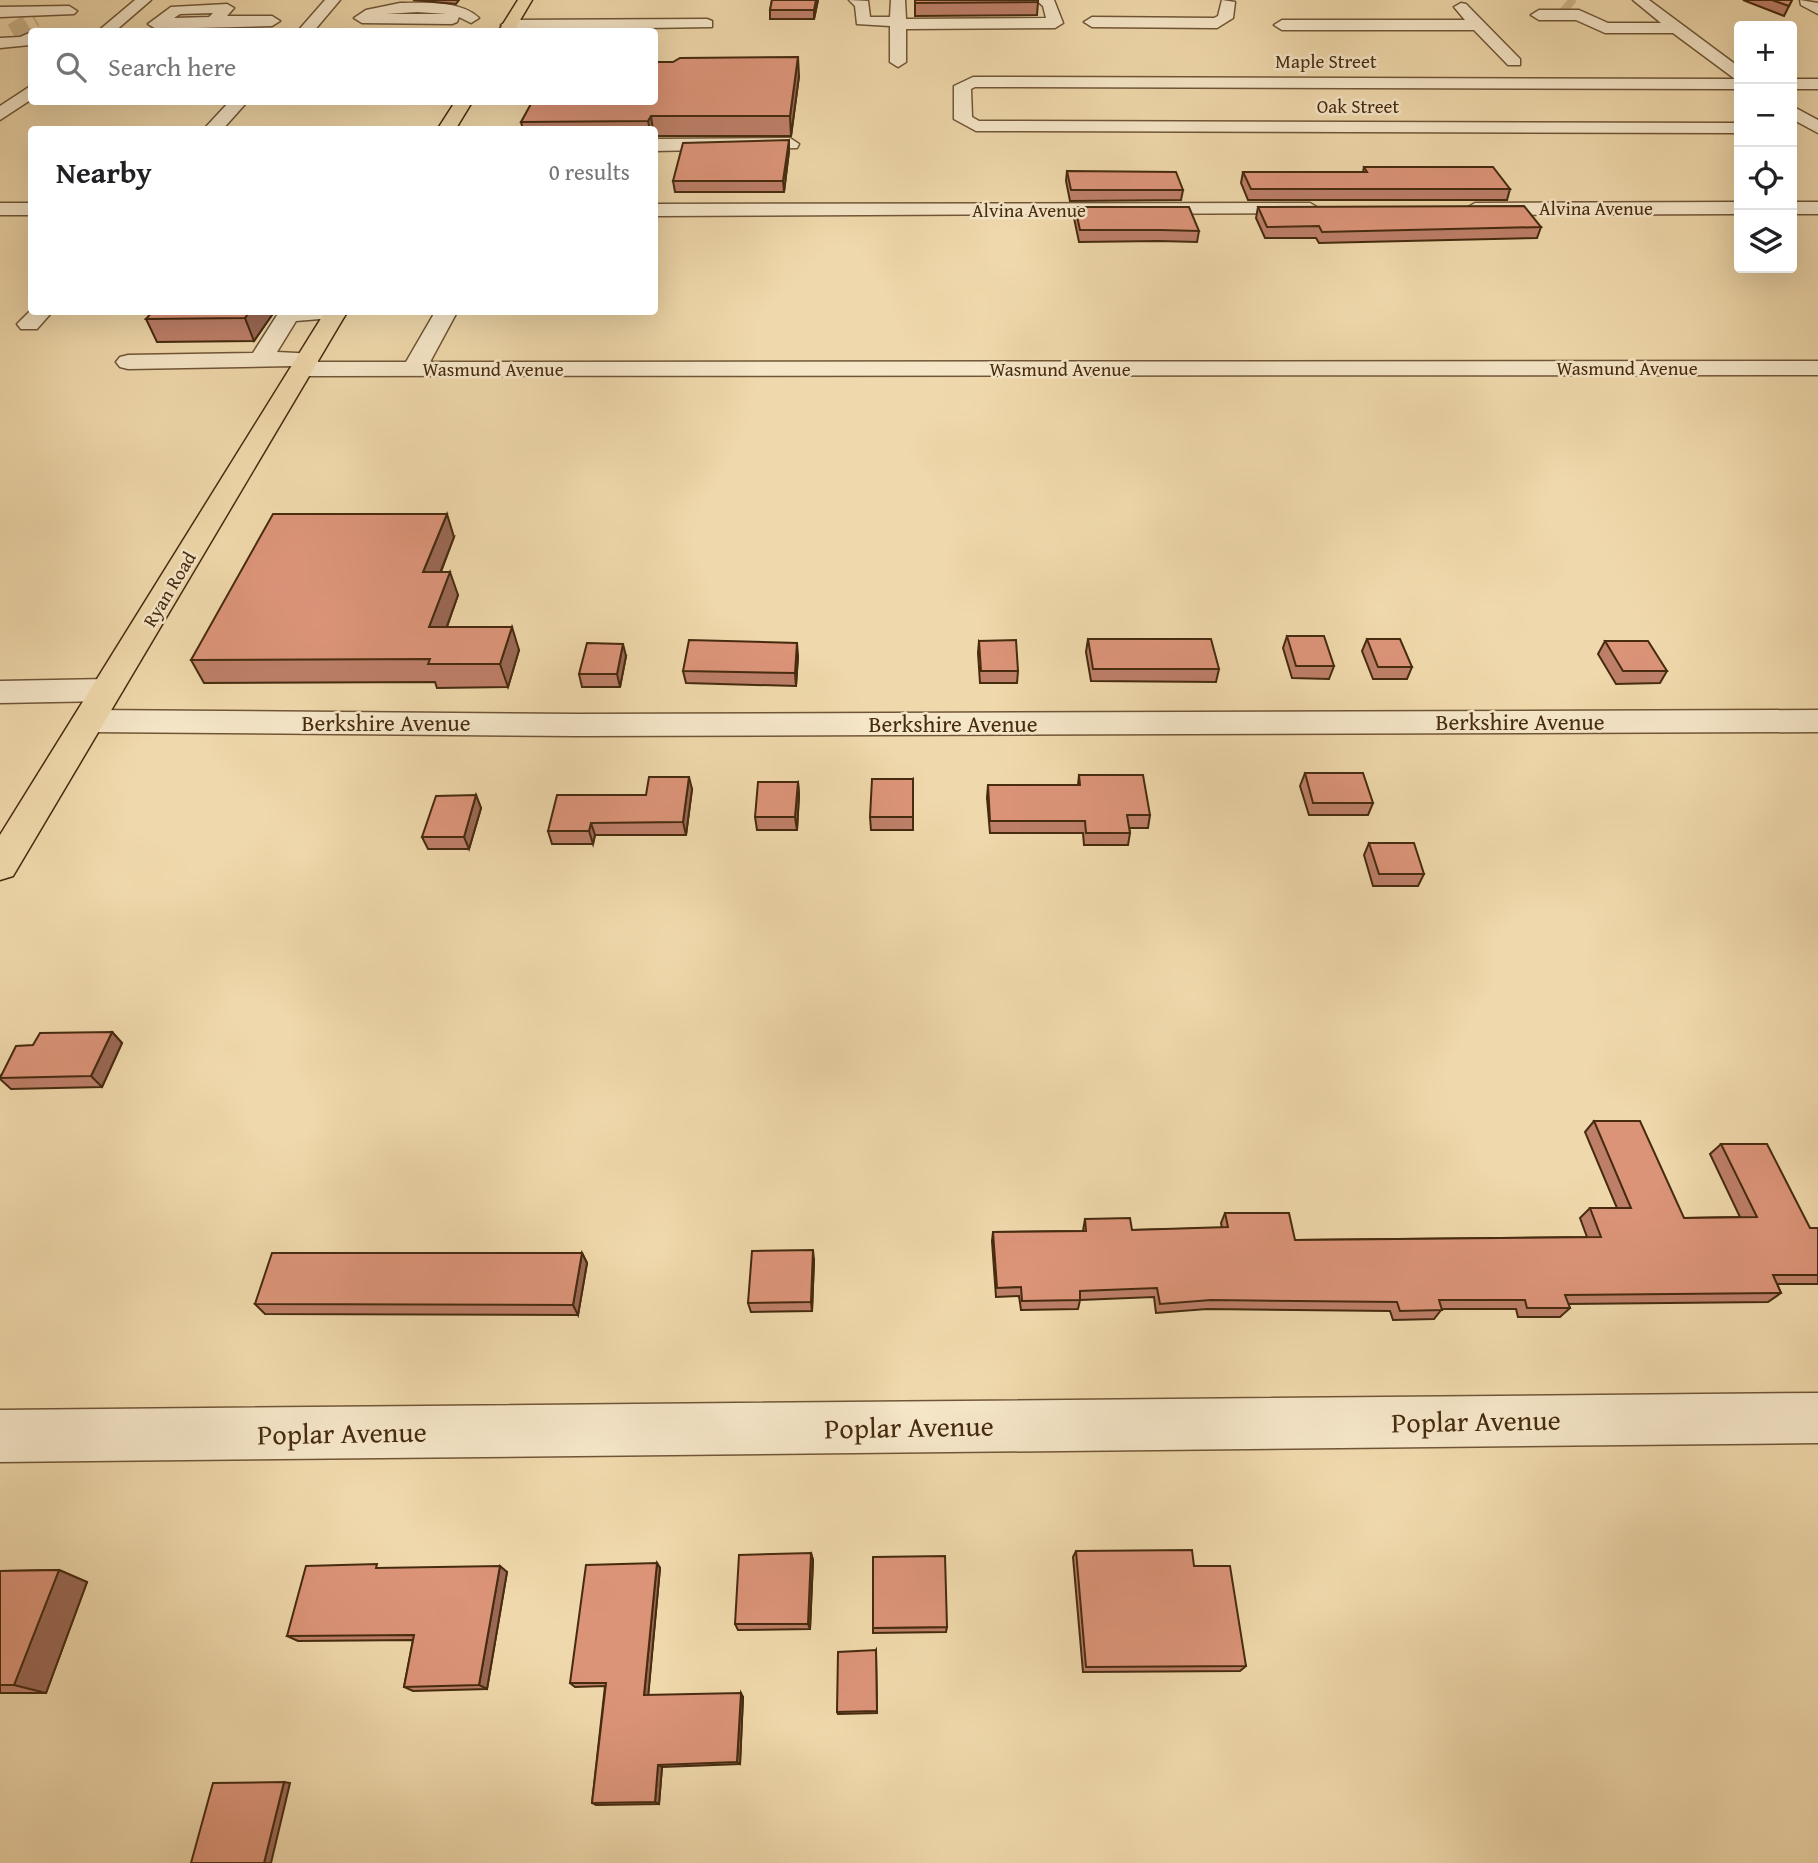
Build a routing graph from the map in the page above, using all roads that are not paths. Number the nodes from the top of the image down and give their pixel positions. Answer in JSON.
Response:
{"nodes":[{"id":1,"x":144,"y":0,"type":"edge"},
{"id":2,"x":333,"y":0,"type":"edge"},
{"id":3,"x":524,"y":0,"type":"edge"},
{"id":4,"x":856,"y":0,"type":"edge"},
{"id":5,"x":898,"y":0,"type":"edge"},
{"id":6,"x":1043,"y":0,"type":"edge"},
{"id":7,"x":1454,"y":0,"type":"edge"},
{"id":8,"x":1640,"y":0,"type":"edge"},
{"id":9,"x":1227,"y":1,"type":"edge"},
{"id":10,"x":76,"y":7,"type":"dead end"},
{"id":11,"x":1569,"y":7,"type":"edge"},
{"id":12,"x":224,"y":11,"type":"edge"},
{"id":13,"x":0,"y":12,"type":"tunnel mouth"},
{"id":14,"x":467,"y":14,"type":"edge"},
{"id":15,"x":1539,"y":15,"type":"dead end"},
{"id":16,"x":279,"y":16,"type":"dead end"},
{"id":17,"x":39,"y":20,"type":"edge"},
{"id":18,"x":1241,"y":20,"type":"dead end"},
{"id":19,"x":1081,"y":23,"type":"junction"},
{"id":20,"x":707,"y":24,"type":"dead end"},
{"id":21,"x":509,"y":25,"type":"edge"},
{"id":22,"x":898,"y":25,"type":"junction"},
{"id":23,"x":1478,"y":25,"type":"junction"},
{"id":24,"x":1601,"y":26,"type":"junction"},
{"id":25,"x":109,"y":28,"type":"edge"},
{"id":26,"x":151,"y":28,"type":"edge"},
{"id":27,"x":183,"y":28,"type":"edge"},
{"id":28,"x":308,"y":28,"type":"edge"},
{"id":29,"x":1640,"y":28,"type":"junction"},
{"id":30,"x":1677,"y":28,"type":"junction"},
{"id":31,"x":4,"y":39,"type":"tunnel mouth"},
{"id":32,"x":28,"y":40,"type":"tunnel mouth"},
{"id":33,"x":1619,"y":42,"type":"dead end"},
{"id":34,"x":1657,"y":42,"type":"dead end"},
{"id":35,"x":1294,"y":43,"type":"dead end"},
{"id":36,"x":898,"y":62,"type":"dead end"},
{"id":37,"x":1514,"y":62,"type":"dead end"},
{"id":38,"x":1734,"y":71,"type":"edge"},
{"id":39,"x":1734,"y":84,"type":"edge"},
{"id":40,"x":1797,"y":84,"type":"edge"},
{"id":41,"x":1818,"y":84,"type":"edge"},
{"id":42,"x":28,"y":93,"type":"edge"},
{"id":43,"x":235,"y":105,"type":"edge"},
{"id":44,"x":461,"y":105,"type":"edge"},
{"id":45,"x":1797,"y":114,"type":"edge"},
{"id":46,"x":0,"y":116,"type":"edge"},
{"id":47,"x":216,"y":126,"type":"edge"},
{"id":48,"x":448,"y":126,"type":"edge"},
{"id":49,"x":976,"y":126,"type":"joint"},
{"id":50,"x":1734,"y":128,"type":"edge"},
{"id":51,"x":1797,"y":128,"type":"edge"},
{"id":52,"x":1818,"y":128,"type":"edge"},
{"id":53,"x":790,"y":144,"type":"edge"},
{"id":54,"x":658,"y":145,"type":"edge"},
{"id":55,"x":1734,"y":208,"type":"edge"},
{"id":56,"x":1797,"y":208,"type":"edge"},
{"id":57,"x":1818,"y":208,"type":"edge"},
{"id":58,"x":0,"y":209,"type":"edge"},
{"id":59,"x":28,"y":209,"type":"edge"},
{"id":60,"x":1335,"y":209,"type":"edge"},
{"id":61,"x":1460,"y":209,"type":"edge"},
{"id":62,"x":658,"y":210,"type":"edge"},
{"id":63,"x":444,"y":315,"type":"edge"},
{"id":64,"x":332,"y":318,"type":"edge"},
{"id":65,"x":285,"y":320,"type":"edge"},
{"id":66,"x":261,"y":359,"type":"junction"},
{"id":67,"x":128,"y":362,"type":"dead end"},
{"id":68,"x":305,"y":364,"type":"junction"},
{"id":69,"x":1818,"y":368,"type":"edge"},
{"id":70,"x":414,"y":369,"type":"junction"},
{"id":71,"x":107,"y":690,"type":"junction"},
{"id":72,"x":0,"y":692,"type":"edge"},
{"id":73,"x":89,"y":721,"type":"junction"},
{"id":74,"x":1818,"y":721,"type":"edge"},
{"id":75,"x":0,"y":866,"type":"edge"},
{"id":76,"x":1818,"y":1418,"type":"edge"},
{"id":77,"x":0,"y":1436,"type":"edge"}],
"edges":[{"from":1,"to":25,"type":"street"},
{"from":2,"to":28,"type":"street"},
{"from":3,"to":21,"type":"main road"},
{"from":4,"to":22,"type":"street"},
{"from":5,"to":22,"type":"street"},
{"from":6,"to":19,"type":"street"},
{"from":7,"to":23,"type":"street"},
{"from":8,"to":30,"type":"street"},
{"from":9,"to":18,"type":"street"},
{"from":9,"to":19,"type":"street"},
{"from":10,"to":17,"type":"street"},
{"from":11,"to":15,"type":"street"},
{"from":11,"to":24,"type":"street"},
{"from":12,"to":16,"type":"street"},
{"from":12,"to":26,"type":"street"},
{"from":12,"to":27,"type":"street"},
{"from":13,"to":17,"type":"street"},
{"from":14,"to":21,"type":"street"},
{"from":19,"to":22,"type":"street"},
{"from":20,"to":21,"type":"street"},
{"from":22,"to":36,"type":"street"},
{"from":23,"to":35,"type":"street"},
{"from":23,"to":37,"type":"street"},
{"from":24,"to":29,"type":"street"},
{"from":24,"to":33,"type":"street"},
{"from":26,"to":27,"type":"street"},
{"from":29,"to":30,"type":"street"},
{"from":29,"to":34,"type":"street"},
{"from":30,"to":38,"type":"street"},
{"from":31,"to":32,"type":"street"},
{"from":39,"to":49,"type":"street","name":"Maple Street"},
{"from":40,"to":41,"type":"street"},
{"from":42,"to":46,"type":"street"},
{"from":43,"to":47,"type":"street"},
{"from":44,"to":48,"type":"main road"},
{"from":45,"to":52,"type":"street"},
{"from":49,"to":50,"type":"street","name":"Oak Street"},
{"from":51,"to":52,"type":"street"},
{"from":53,"to":54,"type":"street"},
{"from":55,"to":61,"type":"street","name":"Alvina Avenue"},
{"from":56,"to":57,"type":"street"},
{"from":58,"to":59,"type":"street"},
{"from":60,"to":62,"type":"street","name":"Alvina Avenue"},
{"from":63,"to":70,"type":"street"},
{"from":64,"to":65,"type":"street"},
{"from":64,"to":68,"type":"main road","name":"Ryan Road"},
{"from":65,"to":66,"type":"street"},
{"from":66,"to":67,"type":"street","name":"Wasmund Avenue"},
{"from":66,"to":68,"type":"street","name":"Wasmund Avenue"},
{"from":68,"to":70,"type":"street","name":"Wasmund Avenue"},
{"from":68,"to":71,"type":"main road","name":"Ryan Road"},
{"from":69,"to":70,"type":"street","name":"Wasmund Avenue"},
{"from":71,"to":72,"type":"street"},
{"from":71,"to":73,"type":"main road","name":"Ryan Road"},
{"from":73,"to":74,"type":"street","name":"Berkshire Avenue"},
{"from":73,"to":75,"type":"main road","name":"Ryan Road"},
{"from":76,"to":77,"type":"street","name":"Poplar Avenue"}]}
